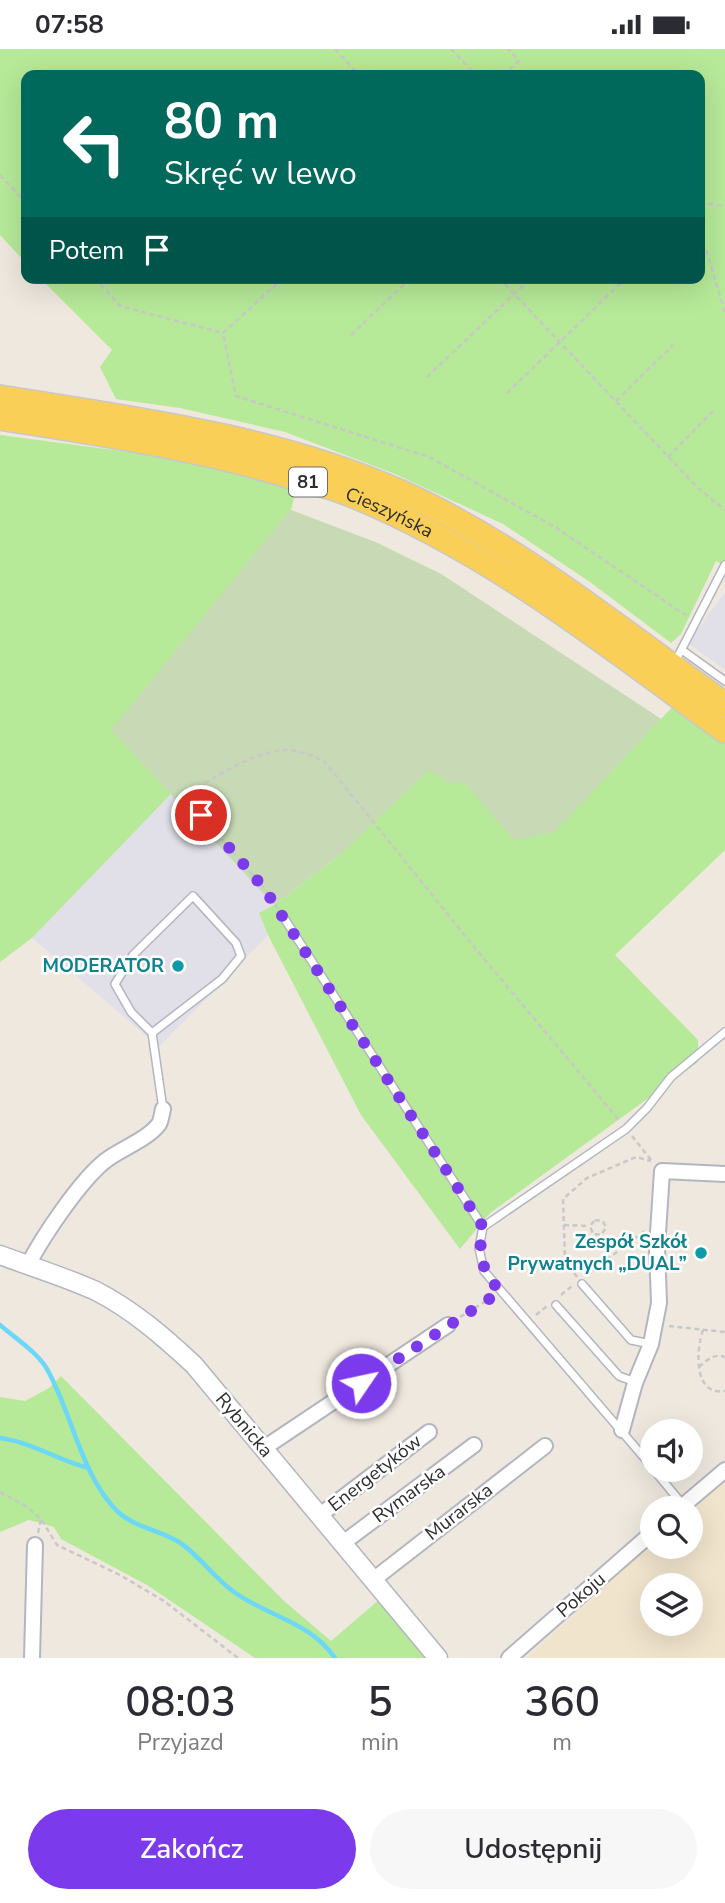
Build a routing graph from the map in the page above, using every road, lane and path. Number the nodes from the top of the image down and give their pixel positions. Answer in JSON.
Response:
{"nodes":[{"id":1,"x":335,"y":49,"type":"edge"},
{"id":2,"x":452,"y":49,"type":"edge"},
{"id":3,"x":508,"y":49,"type":"edge"},
{"id":4,"x":354,"y":70,"type":"edge"},
{"id":5,"x":471,"y":70,"type":"edge"},
{"id":6,"x":509,"y":70,"type":"edge"},
{"id":7,"x":0,"y":175,"type":"edge"},
{"id":8,"x":21,"y":198,"type":"edge"},
{"id":9,"x":705,"y":203,"type":"edge"},
{"id":10,"x":725,"y":205,"type":"edge"},
{"id":11,"x":705,"y":248,"type":"edge"},
{"id":12,"x":100,"y":284,"type":"edge"},
{"id":13,"x":276,"y":284,"type":"edge"},
{"id":14,"x":405,"y":284,"type":"edge"},
{"id":15,"x":505,"y":284,"type":"edge"},
{"id":16,"x":525,"y":284,"type":"edge"},
{"id":17,"x":620,"y":284,"type":"edge"},
{"id":18,"x":514,"y":294,"type":"junction"},
{"id":19,"x":725,"y":313,"type":"edge"},
{"id":20,"x":223,"y":333,"type":"junction"},
{"id":21,"x":351,"y":335,"type":"dead end"},
{"id":22,"x":560,"y":342,"type":"junction"},
{"id":23,"x":673,"y":345,"type":"dead end"},
{"id":24,"x":427,"y":376,"type":"dead end"},
{"id":25,"x":507,"y":394,"type":"dead end"},
{"id":26,"x":0,"y":397,"type":"edge"},
{"id":27,"x":616,"y":401,"type":"junction"},
{"id":28,"x":715,"y":409,"type":"dead end"},
{"id":29,"x":0,"y":418,"type":"edge"},
{"id":30,"x":668,"y":457,"type":"junction"},
{"id":31,"x":725,"y":510,"type":"edge"},
{"id":32,"x":725,"y":565,"type":"edge"},
{"id":33,"x":696,"y":622,"type":"junction"},
{"id":34,"x":677,"y":658,"type":"junction"},
{"id":35,"x":725,"y":681,"type":"edge"},
{"id":36,"x":725,"y":704,"type":"edge"},
{"id":37,"x":725,"y":731,"type":"edge"},
{"id":38,"x":284,"y":918,"type":"joint"},
{"id":39,"x":725,"y":1032,"type":"edge"},
{"id":40,"x":152,"y":1033,"type":"junction"},
{"id":41,"x":163,"y":1109,"type":"joint"},
{"id":42,"x":626,"y":1129,"type":"junction"},
{"id":43,"x":656,"y":1166,"type":"junction"},
{"id":44,"x":725,"y":1174,"type":"edge"},
{"id":45,"x":659,"y":1220,"type":"junction"},
{"id":46,"x":564,"y":1225,"type":"junction"},
{"id":47,"x":590,"y":1226,"type":"junction"},
{"id":48,"x":483,"y":1227,"type":"junction"},
{"id":49,"x":0,"y":1255,"type":"edge"},
{"id":50,"x":28,"y":1265,"type":"junction"},
{"id":51,"x":580,"y":1282,"type":"junction"},
{"id":52,"x":500,"y":1292,"type":"junction"},
{"id":53,"x":554,"y":1303,"type":"junction"},
{"id":54,"x":527,"y":1322,"type":"junction"},
{"id":55,"x":655,"y":1323,"type":"junction"},
{"id":56,"x":448,"y":1325,"type":"joint"},
{"id":57,"x":703,"y":1330,"type":"junction"},
{"id":58,"x":725,"y":1332,"type":"edge"},
{"id":59,"x":651,"y":1344,"type":"junction"},
{"id":60,"x":725,"y":1357,"type":"edge"},
{"id":61,"x":699,"y":1367,"type":"junction"},
{"id":62,"x":635,"y":1383,"type":"junction"},
{"id":63,"x":725,"y":1391,"type":"edge"},
{"id":64,"x":621,"y":1430,"type":"junction"},
{"id":65,"x":429,"y":1432,"type":"dead end"},
{"id":66,"x":474,"y":1445,"type":"dead end"},
{"id":67,"x":545,"y":1445,"type":"dead end"},
{"id":68,"x":264,"y":1448,"type":"junction"},
{"id":69,"x":640,"y":1453,"type":"edge"},
{"id":70,"x":725,"y":1470,"type":"edge"},
{"id":71,"x":0,"y":1492,"type":"edge"},
{"id":72,"x":694,"y":1496,"type":"edge"},
{"id":73,"x":320,"y":1515,"type":"junction"},
{"id":74,"x":343,"y":1543,"type":"junction"},
{"id":75,"x":640,"y":1543,"type":"edge"},
{"id":76,"x":35,"y":1545,"type":"dead end"},
{"id":77,"x":373,"y":1580,"type":"junction"},
{"id":78,"x":32,"y":1658,"type":"edge"},
{"id":79,"x":238,"y":1658,"type":"edge"},
{"id":80,"x":439,"y":1658,"type":"edge"},
{"id":81,"x":509,"y":1658,"type":"edge"}],
"edges":[{"from":1,"to":4,"type":"path"},
{"from":2,"to":5,"type":"path"},
{"from":3,"to":6,"type":"path"},
{"from":7,"to":8,"type":"path"},
{"from":9,"to":10,"type":"path"},
{"from":11,"to":19,"type":"path"},
{"from":12,"to":20,"type":"path"},
{"from":13,"to":20,"type":"path"},
{"from":14,"to":21,"type":"path"},
{"from":15,"to":18,"type":"path"},
{"from":16,"to":18,"type":"path"},
{"from":17,"to":22,"type":"path"},
{"from":18,"to":22,"type":"path"},
{"from":18,"to":24,"type":"path"},
{"from":20,"to":33,"type":"path"},
{"from":22,"to":25,"type":"path"},
{"from":22,"to":27,"type":"path"},
{"from":23,"to":27,"type":"path"},
{"from":26,"to":34,"type":"main road","name":"Cieszyńska","number":"81"},
{"from":27,"to":30,"type":"path"},
{"from":28,"to":30,"type":"path"},
{"from":29,"to":37,"type":"main road","name":"Cieszyńska","number":"81"},
{"from":30,"to":31,"type":"path"},
{"from":32,"to":33,"type":"lane"},
{"from":33,"to":34,"type":"lane"},
{"from":34,"to":35,"type":"lane"},
{"from":34,"to":36,"type":"main road","name":"Cieszyńska","number":"81"},
{"from":38,"to":42,"type":"path"},
{"from":38,"to":48,"type":"lane"},
{"from":39,"to":42,"type":"lane"},
{"from":40,"to":40,"type":"lane"},
{"from":40,"to":41,"type":"lane"},
{"from":41,"to":50,"type":"street"},
{"from":42,"to":43,"type":"path"},
{"from":42,"to":48,"type":"lane"},
{"from":43,"to":44,"type":"street"},
{"from":43,"to":45,"type":"street"},
{"from":43,"to":46,"type":"path"},
{"from":45,"to":51,"type":"path"},
{"from":45,"to":55,"type":"street"},
{"from":46,"to":47,"type":"path"},
{"from":46,"to":51,"type":"path"},
{"from":47,"to":47,"type":"path"},
{"from":48,"to":52,"type":"lane"},
{"from":49,"to":50,"type":"street","name":"Rybnicka"},
{"from":50,"to":68,"type":"street","name":"Rybnicka"},
{"from":51,"to":53,"type":"path"},
{"from":51,"to":59,"type":"lane"},
{"from":52,"to":54,"type":"lane"},
{"from":52,"to":56,"type":"path"},
{"from":53,"to":54,"type":"path"},
{"from":53,"to":62,"type":"lane"},
{"from":54,"to":64,"type":"lane"},
{"from":55,"to":57,"type":"path"},
{"from":55,"to":59,"type":"street"},
{"from":56,"to":68,"type":"street"},
{"from":57,"to":58,"type":"path"},
{"from":57,"to":61,"type":"path"},
{"from":59,"to":62,"type":"street"},
{"from":60,"to":61,"type":"path"},
{"from":61,"to":63,"type":"path"},
{"from":62,"to":64,"type":"street"},
{"from":64,"to":69,"type":"lane"},
{"from":65,"to":73,"type":"street","name":"Energetyków"},
{"from":66,"to":74,"type":"street","name":"Rymarska"},
{"from":67,"to":77,"type":"street","name":"Murarska"},
{"from":68,"to":73,"type":"street","name":"Rybnicka"},
{"from":70,"to":72,"type":"street"},
{"from":71,"to":79,"type":"path"},
{"from":73,"to":74,"type":"street","name":"Rybnicka"},
{"from":74,"to":77,"type":"street","name":"Rybnicka"},
{"from":75,"to":81,"type":"street","name":"Pokoju"},
{"from":76,"to":78,"type":"street"},
{"from":77,"to":80,"type":"street","name":"Rybnicka"}]}
